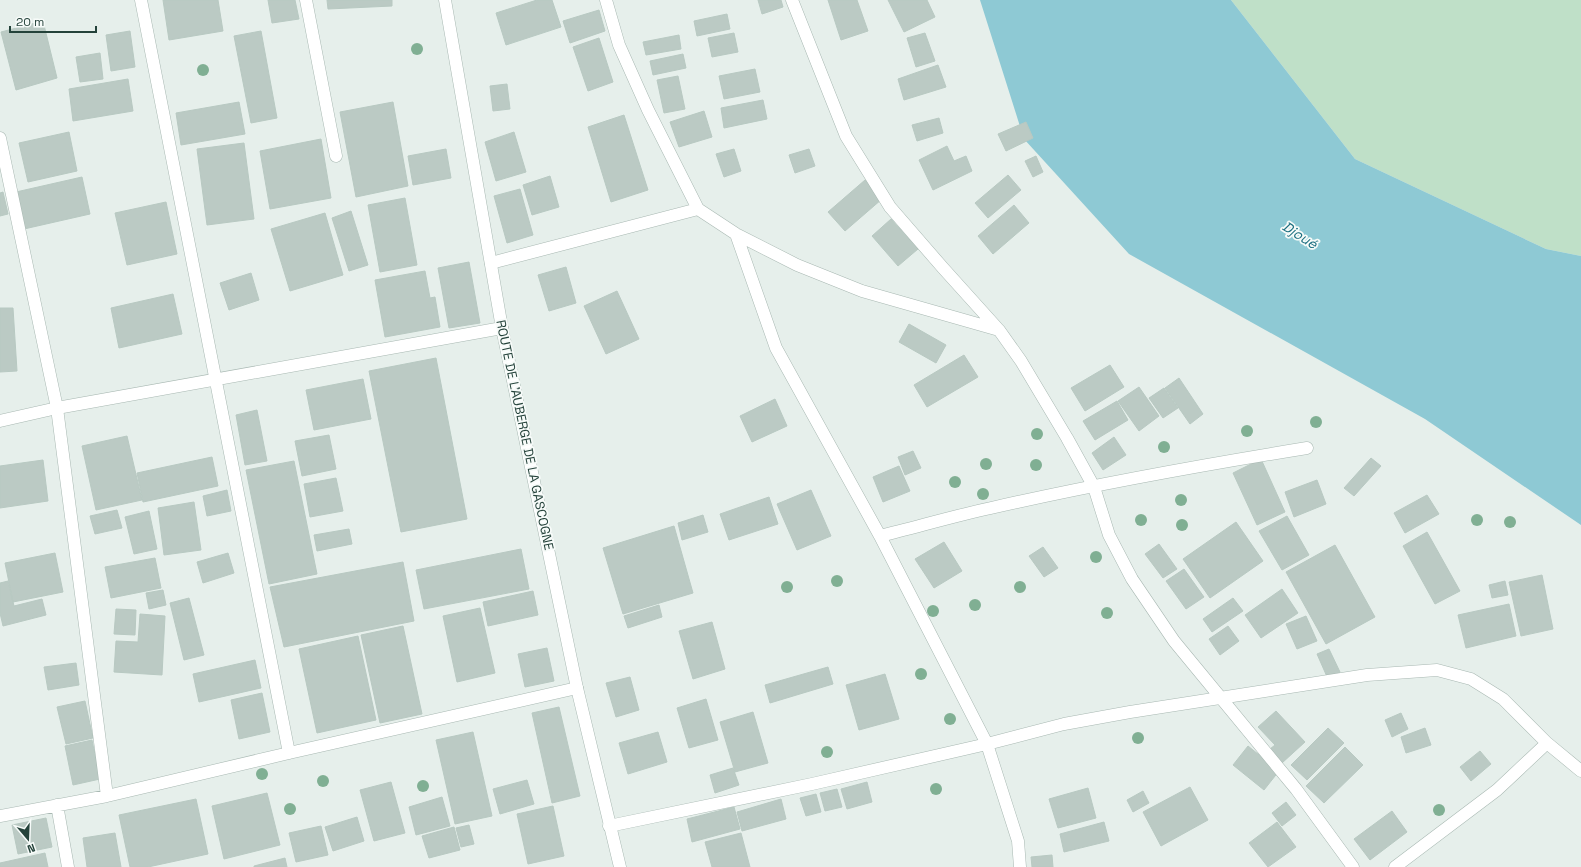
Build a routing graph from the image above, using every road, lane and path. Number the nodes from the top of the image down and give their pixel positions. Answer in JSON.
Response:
{"nodes":[{"id":1,"x":141,"y":0,"type":"edge"},
{"id":2,"x":306,"y":0,"type":"edge"},
{"id":3,"x":445,"y":0,"type":"edge"},
{"id":4,"x":606,"y":0,"type":"edge"},
{"id":5,"x":792,"y":0,"type":"edge"},
{"id":6,"x":0,"y":138,"type":"edge"},
{"id":7,"x":336,"y":156,"type":"dead end"},
{"id":8,"x":698,"y":209,"type":"junction"},
{"id":9,"x":736,"y":234,"type":"junction"},
{"id":10,"x":492,"y":263,"type":"junction"},
{"id":11,"x":502,"y":328,"type":"junction"},
{"id":12,"x":999,"y":330,"type":"junction"},
{"id":13,"x":215,"y":380,"type":"junction"},
{"id":14,"x":56,"y":408,"type":"junction"},
{"id":15,"x":0,"y":421,"type":"edge"},
{"id":16,"x":1307,"y":448,"type":"dead end"},
{"id":17,"x":1094,"y":487,"type":"junction"},
{"id":18,"x":880,"y":536,"type":"junction"},
{"id":19,"x":577,"y":688,"type":"junction"},
{"id":20,"x":1219,"y":698,"type":"junction"},
{"id":21,"x":1547,"y":743,"type":"junction"},
{"id":22,"x":987,"y":744,"type":"junction"},
{"id":23,"x":289,"y":753,"type":"junction"},
{"id":24,"x":1581,"y":771,"type":"edge"},
{"id":25,"x":107,"y":796,"type":"junction"},
{"id":26,"x":57,"y":806,"type":"junction"},
{"id":27,"x":0,"y":816,"type":"edge"},
{"id":28,"x":609,"y":826,"type":"junction"},
{"id":29,"x":68,"y":867,"type":"edge"},
{"id":30,"x":620,"y":867,"type":"edge"},
{"id":31,"x":1020,"y":867,"type":"edge"},
{"id":32,"x":1353,"y":867,"type":"edge"},
{"id":33,"x":1395,"y":867,"type":"edge"}],
"edges":[{"from":1,"to":13,"type":"street"},
{"from":2,"to":7,"type":"street"},
{"from":3,"to":10,"type":"street","name":"ROUTE DE L'AUBERGE DE LA GASCOGNE"},
{"from":4,"to":8,"type":"street"},
{"from":5,"to":12,"type":"street"},
{"from":6,"to":14,"type":"street"},
{"from":8,"to":9,"type":"street"},
{"from":8,"to":10,"type":"street"},
{"from":9,"to":12,"type":"street"},
{"from":9,"to":18,"type":"street"},
{"from":10,"to":11,"type":"street","name":"ROUTE DE L'AUBERGE DE LA GASCOGNE"},
{"from":11,"to":13,"type":"street"},
{"from":11,"to":19,"type":"street","name":"ROUTE DE L'AUBERGE DE LA GASCOGNE"},
{"from":12,"to":17,"type":"street"},
{"from":13,"to":14,"type":"street"},
{"from":13,"to":23,"type":"street"},
{"from":14,"to":15,"type":"street"},
{"from":14,"to":25,"type":"street"},
{"from":16,"to":17,"type":"street"},
{"from":17,"to":18,"type":"street"},
{"from":17,"to":20,"type":"street"},
{"from":18,"to":22,"type":"street"},
{"from":19,"to":23,"type":"street"},
{"from":19,"to":28,"type":"street","name":"ROUTE DE L'AUBERGE DE LA GASCOGNE"},
{"from":20,"to":21,"type":"street"},
{"from":20,"to":22,"type":"street"},
{"from":20,"to":32,"type":"street"},
{"from":21,"to":24,"type":"street"},
{"from":21,"to":33,"type":"street"},
{"from":22,"to":28,"type":"street"},
{"from":22,"to":31,"type":"street"},
{"from":23,"to":25,"type":"street"},
{"from":25,"to":26,"type":"street"},
{"from":26,"to":27,"type":"street"},
{"from":26,"to":29,"type":"street"},
{"from":28,"to":30,"type":"street","name":"ROUTE DE L'AUBERGE DE LA GASCOGNE"}]}
